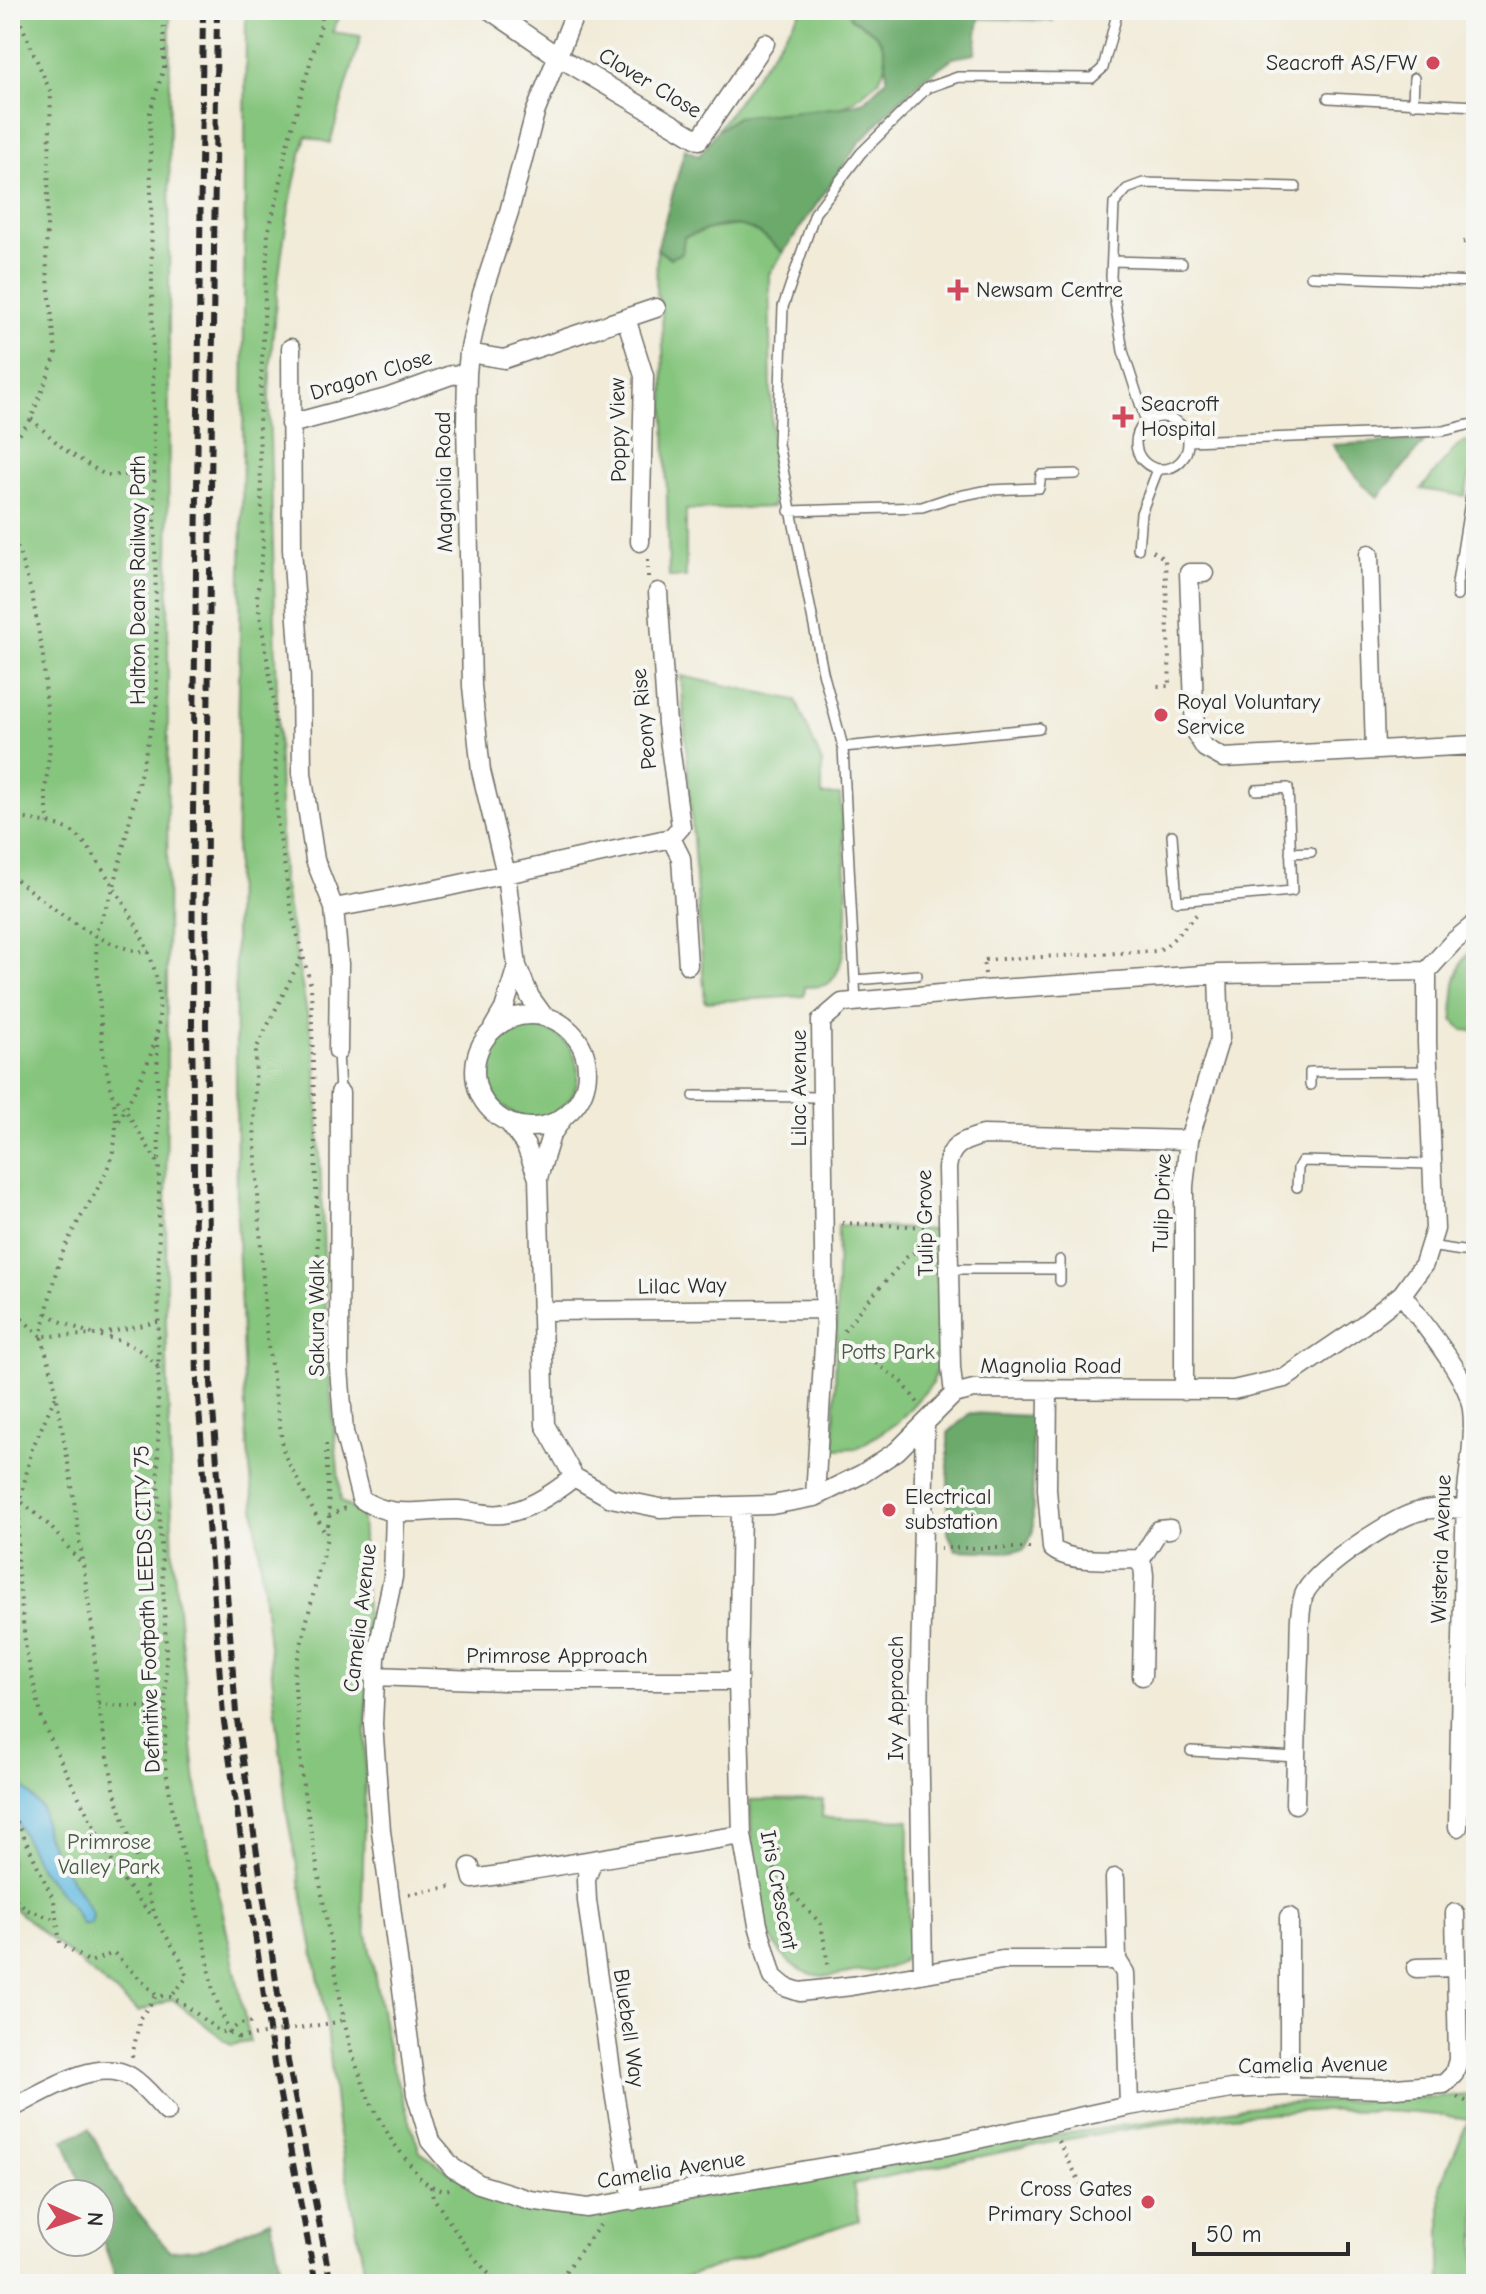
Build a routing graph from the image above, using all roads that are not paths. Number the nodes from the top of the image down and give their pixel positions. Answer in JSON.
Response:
{"nodes":[{"id":1,"x":490,"y":10,"type":"edge"},
{"id":2,"x":576,"y":10,"type":"edge"},
{"id":3,"x":1118,"y":10,"type":"edge"},
{"id":4,"x":1470,"y":10,"type":"edge"},
{"id":5,"x":1476,"y":29,"type":"edge"},
{"id":6,"x":765,"y":43,"type":"dead end"},
{"id":7,"x":557,"y":56,"type":"junction"},
{"id":8,"x":1414,"y":78,"type":"dead end"},
{"id":9,"x":1328,"y":98,"type":"dead end"},
{"id":10,"x":1413,"y":104,"type":"junction"},
{"id":11,"x":1476,"y":106,"type":"edge"},
{"id":12,"x":1296,"y":187,"type":"dead end"},
{"id":13,"x":1112,"y":261,"type":"junction"},
{"id":14,"x":1182,"y":263,"type":"dead end"},
{"id":15,"x":1311,"y":276,"type":"dead end"},
{"id":16,"x":1476,"y":282,"type":"edge"},
{"id":17,"x":656,"y":308,"type":"dead end"},
{"id":18,"x":626,"y":318,"type":"junction"},
{"id":19,"x":291,"y":348,"type":"dead end"},
{"id":20,"x":469,"y":353,"type":"junction"},
{"id":21,"x":467,"y":374,"type":"junction"},
{"id":22,"x":1146,"y":422,"type":"junction"},
{"id":23,"x":1476,"y":423,"type":"edge"},
{"id":24,"x":290,"y":424,"type":"junction"},
{"id":25,"x":1189,"y":441,"type":"junction"},
{"id":26,"x":1476,"y":464,"type":"edge"},
{"id":27,"x":1158,"y":469,"type":"junction"},
{"id":28,"x":1076,"y":474,"type":"dead end"},
{"id":29,"x":789,"y":511,"type":"junction"},
{"id":30,"x":640,"y":542,"type":"road end"},
{"id":31,"x":1138,"y":545,"type":"road end"},
{"id":32,"x":1369,"y":554,"type":"dead end"},
{"id":33,"x":1204,"y":573,"type":"dead end"},
{"id":34,"x":658,"y":592,"type":"road end"},
{"id":35,"x":1457,"y":596,"type":"dead end"},
{"id":36,"x":1039,"y":728,"type":"dead end"},
{"id":37,"x":1475,"y":745,"type":"edge"},
{"id":38,"x":843,"y":747,"type":"junction"},
{"id":39,"x":1375,"y":750,"type":"junction"},
{"id":40,"x":1476,"y":756,"type":"edge"},
{"id":41,"x":302,"y":773,"type":"joint"},
{"id":42,"x":1256,"y":790,"type":"dead end"},
{"id":43,"x":1172,"y":835,"type":"dead end"},
{"id":44,"x":671,"y":838,"type":"junction"},
{"id":45,"x":1311,"y":852,"type":"dead end"},
{"id":46,"x":1290,"y":853,"type":"junction"},
{"id":47,"x":506,"y":874,"type":"junction"},
{"id":48,"x":334,"y":908,"type":"junction"},
{"id":49,"x":1476,"y":923,"type":"edge"},
{"id":50,"x":688,"y":965,"type":"dead end"},
{"id":51,"x":517,"y":966,"type":"junction"},
{"id":52,"x":1427,"y":971,"type":"junction"},
{"id":53,"x":917,"y":975,"type":"dead end"},
{"id":54,"x":1211,"y":975,"type":"junction"},
{"id":55,"x":855,"y":980,"type":"junction"},
{"id":56,"x":856,"y":1002,"type":"junction"},
{"id":57,"x":543,"y":1015,"type":"junction"},
{"id":58,"x":491,"y":1031,"type":"junction"},
{"id":59,"x":338,"y":1051,"type":"joint"},
{"id":60,"x":1428,"y":1071,"type":"junction"},
{"id":61,"x":1310,"y":1085,"type":"dead end"},
{"id":62,"x":340,"y":1093,"type":"joint"},
{"id":63,"x":694,"y":1096,"type":"dead end"},
{"id":64,"x":822,"y":1097,"type":"junction"},
{"id":65,"x":563,"y":1118,"type":"junction"},
{"id":66,"x":509,"y":1123,"type":"junction"},
{"id":67,"x":1189,"y":1140,"type":"junction"},
{"id":68,"x":1432,"y":1164,"type":"junction"},
{"id":69,"x":538,"y":1178,"type":"junction"},
{"id":70,"x":1297,"y":1187,"type":"dead end"},
{"id":71,"x":1429,"y":1246,"type":"junction"},
{"id":72,"x":1476,"y":1253,"type":"edge"},
{"id":73,"x":949,"y":1269,"type":"junction"},
{"id":74,"x":1060,"y":1281,"type":"dead end"},
{"id":75,"x":1402,"y":1294,"type":"junction"},
{"id":76,"x":824,"y":1309,"type":"junction"},
{"id":77,"x":541,"y":1311,"type":"junction"},
{"id":78,"x":1048,"y":1389,"type":"junction"},
{"id":79,"x":1184,"y":1391,"type":"junction"},
{"id":80,"x":954,"y":1394,"type":"junction"},
{"id":81,"x":928,"y":1422,"type":"junction"},
{"id":82,"x":574,"y":1477,"type":"junction"},
{"id":83,"x":815,"y":1497,"type":"junction"},
{"id":84,"x":741,"y":1507,"type":"junction"},
{"id":85,"x":1465,"y":1509,"type":"junction"},
{"id":86,"x":395,"y":1513,"type":"junction"},
{"id":87,"x":1170,"y":1529,"type":"dead end"},
{"id":88,"x":1137,"y":1559,"type":"junction"},
{"id":89,"x":375,"y":1676,"type":"junction"},
{"id":90,"x":1142,"y":1676,"type":"dead end"},
{"id":91,"x":738,"y":1681,"type":"junction"},
{"id":92,"x":1191,"y":1751,"type":"dead end"},
{"id":93,"x":1296,"y":1757,"type":"junction"},
{"id":94,"x":1295,"y":1804,"type":"dead end"},
{"id":95,"x":1458,"y":1827,"type":"dead end"},
{"id":96,"x":742,"y":1830,"type":"junction"},
{"id":97,"x":592,"y":1862,"type":"junction"},
{"id":98,"x":472,"y":1873,"type":"road end"},
{"id":99,"x":1115,"y":1878,"type":"dead end"},
{"id":100,"x":1455,"y":1913,"type":"dead end"},
{"id":101,"x":1289,"y":1917,"type":"dead end"},
{"id":102,"x":1117,"y":1960,"type":"junction"},
{"id":103,"x":1456,"y":1967,"type":"junction"},
{"id":104,"x":1416,"y":1968,"type":"dead end"},
{"id":105,"x":923,"y":1972,"type":"junction"},
{"id":106,"x":1289,"y":2086,"type":"junction"},
{"id":107,"x":1129,"y":2106,"type":"junction"},
{"id":108,"x":10,"y":2109,"type":"edge"},
{"id":109,"x":167,"y":2112,"type":"dead end"},
{"id":110,"x":633,"y":2201,"type":"junction"}],
"edges":[{"from":1,"to":7,"type":"street"},
{"from":2,"to":7,"type":"street","name":"Magnolia Road"},
{"from":3,"to":29,"type":"lane"},
{"from":4,"to":5,"type":"lane"},
{"from":6,"to":7,"type":"street","name":"Clover Close"},
{"from":7,"to":20,"type":"street","name":"Magnolia Road"},
{"from":8,"to":10,"type":"lane"},
{"from":9,"to":10,"type":"lane"},
{"from":10,"to":11,"type":"lane"},
{"from":12,"to":13,"type":"lane"},
{"from":13,"to":14,"type":"lane"},
{"from":13,"to":22,"type":"lane"},
{"from":15,"to":16,"type":"lane"},
{"from":17,"to":18,"type":"street"},
{"from":18,"to":20,"type":"street"},
{"from":18,"to":30,"type":"street","name":"Poppy View"},
{"from":19,"to":24,"type":"street","name":"Dragon Close"},
{"from":20,"to":21,"type":"street","name":"Magnolia Road"},
{"from":21,"to":24,"type":"street","name":"Dragon Close"},
{"from":21,"to":47,"type":"street","name":"Magnolia Road"},
{"from":22,"to":25,"type":"lane"},
{"from":22,"to":27,"type":"lane"},
{"from":23,"to":25,"type":"lane"},
{"from":24,"to":41,"type":"street","name":"Dragon Close"},
{"from":25,"to":27,"type":"lane"},
{"from":26,"to":35,"type":"lane"},
{"from":27,"to":31,"type":"lane"},
{"from":28,"to":29,"type":"lane"},
{"from":29,"to":38,"type":"lane"},
{"from":32,"to":39,"type":"street"},
{"from":33,"to":39,"type":"street"},
{"from":34,"to":44,"type":"street","name":"Peony Rise"},
{"from":36,"to":38,"type":"lane"},
{"from":37,"to":39,"type":"street"},
{"from":37,"to":40,"type":"street"},
{"from":38,"to":55,"type":"lane"},
{"from":41,"to":48,"type":"street","name":"Sakura Walk"},
{"from":42,"to":46,"type":"lane"},
{"from":43,"to":46,"type":"lane"},
{"from":44,"to":47,"type":"street"},
{"from":44,"to":50,"type":"street","name":"Peony Rise"},
{"from":45,"to":46,"type":"lane"},
{"from":47,"to":48,"type":"street"},
{"from":47,"to":51,"type":"street","name":"Magnolia Road"},
{"from":48,"to":59,"type":"street","name":"Sakura Walk"},
{"from":49,"to":52,"type":"street"},
{"from":51,"to":57,"type":"street","name":"Magnolia Road"},
{"from":51,"to":58,"type":"street","name":"Magnolia Road"},
{"from":52,"to":54,"type":"street"},
{"from":52,"to":60,"type":"street","name":"Magnolia Road"},
{"from":53,"to":55,"type":"lane"},
{"from":54,"to":56,"type":"street","name":"Lilac Avenue"},
{"from":54,"to":67,"type":"street","name":"Tulip Drive"},
{"from":55,"to":56,"type":"lane"},
{"from":56,"to":64,"type":"street","name":"Lilac Avenue"},
{"from":57,"to":58,"type":"street"},
{"from":57,"to":65,"type":"street","name":"Magnolia Road"},
{"from":58,"to":66,"type":"street","name":"Magnolia Road"},
{"from":59,"to":62,"type":"lane","name":"Sakura Walk"},
{"from":60,"to":61,"type":"lane"},
{"from":60,"to":68,"type":"street","name":"Magnolia Road"},
{"from":62,"to":86,"type":"street","name":"Sakura Walk"},
{"from":63,"to":64,"type":"lane"},
{"from":64,"to":76,"type":"street","name":"Lilac Avenue"},
{"from":65,"to":66,"type":"street"},
{"from":65,"to":69,"type":"street","name":"Magnolia Road"},
{"from":66,"to":69,"type":"street","name":"Magnolia Road"},
{"from":67,"to":73,"type":"street","name":"Tulip Grove"},
{"from":67,"to":79,"type":"street","name":"Tulip Drive"},
{"from":68,"to":70,"type":"lane"},
{"from":68,"to":71,"type":"street","name":"Magnolia Road"},
{"from":69,"to":77,"type":"street","name":"Magnolia Road"},
{"from":71,"to":72,"type":"lane"},
{"from":71,"to":75,"type":"street","name":"Magnolia Road"},
{"from":73,"to":74,"type":"lane"},
{"from":73,"to":80,"type":"street","name":"Tulip Grove"},
{"from":75,"to":79,"type":"street","name":"Magnolia Road"},
{"from":75,"to":85,"type":"street","name":"Wisteria Avenue"},
{"from":76,"to":77,"type":"street","name":"Lilac Way"},
{"from":76,"to":83,"type":"street","name":"Lilac Avenue"},
{"from":77,"to":82,"type":"street","name":"Magnolia Road"},
{"from":78,"to":79,"type":"street","name":"Magnolia Road"},
{"from":78,"to":80,"type":"street","name":"Magnolia Road"},
{"from":78,"to":88,"type":"street"},
{"from":80,"to":81,"type":"street","name":"Magnolia Road"},
{"from":81,"to":83,"type":"street","name":"Magnolia Road"},
{"from":81,"to":105,"type":"street","name":"Ivy Approach"},
{"from":82,"to":84,"type":"street","name":"Magnolia Road"},
{"from":82,"to":86,"type":"street","name":"Sakura Walk"},
{"from":83,"to":84,"type":"street","name":"Magnolia Road"},
{"from":84,"to":91,"type":"street","name":"Iris Crescent"},
{"from":85,"to":93,"type":"street"},
{"from":85,"to":95,"type":"street","name":"Wisteria Avenue"},
{"from":86,"to":89,"type":"street","name":"Camelia Avenue"},
{"from":87,"to":88,"type":"street"},
{"from":88,"to":90,"type":"street"},
{"from":89,"to":91,"type":"street","name":"Primrose Approach"},
{"from":89,"to":110,"type":"street","name":"Camelia Avenue"},
{"from":91,"to":96,"type":"street","name":"Iris Crescent"},
{"from":92,"to":93,"type":"lane"},
{"from":93,"to":94,"type":"street"},
{"from":96,"to":97,"type":"street"},
{"from":96,"to":105,"type":"street","name":"Iris Crescent"},
{"from":97,"to":98,"type":"street"},
{"from":97,"to":110,"type":"street","name":"Bluebell Way"},
{"from":99,"to":102,"type":"street"},
{"from":100,"to":103,"type":"street","name":"Camelia Avenue"},
{"from":101,"to":106,"type":"street"},
{"from":102,"to":105,"type":"street","name":"Iris Crescent"},
{"from":102,"to":107,"type":"street"},
{"from":103,"to":104,"type":"street"},
{"from":103,"to":106,"type":"street","name":"Camelia Avenue"},
{"from":106,"to":107,"type":"street","name":"Camelia Avenue"},
{"from":107,"to":110,"type":"street","name":"Camelia Avenue"},
{"from":108,"to":109,"type":"street"}]}
